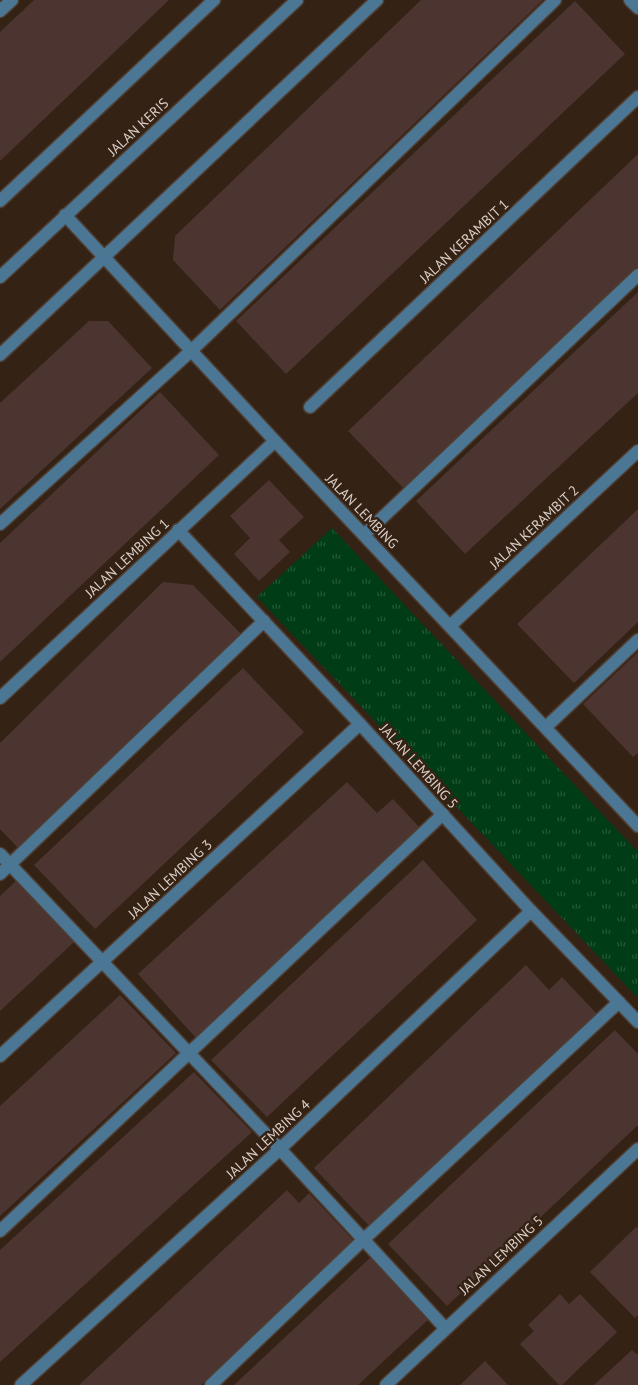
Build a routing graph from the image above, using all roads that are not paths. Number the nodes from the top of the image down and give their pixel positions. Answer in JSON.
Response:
{"nodes":[{"id":1,"x":12,"y":0,"type":"edge"},
{"id":2,"x":297,"y":0,"type":"edge"},
{"id":3,"x":377,"y":0,"type":"edge"},
{"id":4,"x":555,"y":0,"type":"edge"},
{"id":5,"x":630,"y":0,"type":"edge"},
{"id":6,"x":210,"y":1,"type":"edge"},
{"id":7,"x":638,"y":8,"type":"edge"},
{"id":8,"x":0,"y":11,"type":"edge"},
{"id":9,"x":638,"y":97,"type":"edge"},
{"id":10,"x":0,"y":201,"type":"edge"},
{"id":11,"x":65,"y":215,"type":"junction"},
{"id":12,"x":104,"y":257,"type":"junction"},
{"id":13,"x":638,"y":275,"type":"edge"},
{"id":14,"x":0,"y":277,"type":"edge"},
{"id":15,"x":191,"y":351,"type":"junction"},
{"id":16,"x":0,"y":355,"type":"edge"},
{"id":17,"x":310,"y":407,"type":"dead end"},
{"id":18,"x":275,"y":441,"type":"junction"},
{"id":19,"x":638,"y":451,"type":"edge"},
{"id":20,"x":0,"y":524,"type":"edge"},
{"id":21,"x":178,"y":530,"type":"junction"},
{"id":22,"x":364,"y":535,"type":"junction"},
{"id":23,"x":264,"y":621,"type":"junction"},
{"id":24,"x":450,"y":626,"type":"junction"},
{"id":25,"x":638,"y":640,"type":"edge"},
{"id":26,"x":0,"y":698,"type":"edge"},
{"id":27,"x":360,"y":724,"type":"junction"},
{"id":28,"x":546,"y":727,"type":"junction"},
{"id":29,"x":443,"y":814,"type":"junction"},
{"id":30,"x":638,"y":826,"type":"edge"},
{"id":31,"x":0,"y":854,"type":"edge"},
{"id":32,"x":10,"y":864,"type":"junction"},
{"id":33,"x":0,"y":874,"type":"edge"},
{"id":34,"x":531,"y":911,"type":"junction"},
{"id":35,"x":102,"y":963,"type":"junction"},
{"id":36,"x":619,"y":1002,"type":"junction"},
{"id":37,"x":638,"y":1022,"type":"edge"},
{"id":38,"x":190,"y":1053,"type":"junction"},
{"id":39,"x":0,"y":1056,"type":"edge"},
{"id":40,"x":280,"y":1149,"type":"junction"},
{"id":41,"x":638,"y":1149,"type":"edge"},
{"id":42,"x":0,"y":1231,"type":"edge"},
{"id":43,"x":363,"y":1240,"type":"junction"},
{"id":44,"x":445,"y":1328,"type":"junction"},
{"id":45,"x":21,"y":1385,"type":"edge"},
{"id":46,"x":211,"y":1385,"type":"edge"},
{"id":47,"x":386,"y":1385,"type":"edge"}],
"edges":[{"from":1,"to":8,"type":"street"},
{"from":2,"to":11,"type":"street","name":"JALAN KERIS"},
{"from":3,"to":12,"type":"street"},
{"from":4,"to":15,"type":"street"},
{"from":5,"to":7,"type":"street"},
{"from":6,"to":10,"type":"street"},
{"from":9,"to":17,"type":"street","name":"JALAN KERAMBIT 1"},
{"from":11,"to":12,"type":"street","name":"JALAN LEMBING"},
{"from":11,"to":14,"type":"street","name":"JALAN KERIS"},
{"from":12,"to":15,"type":"street","name":"JALAN LEMBING"},
{"from":12,"to":16,"type":"street"},
{"from":13,"to":22,"type":"street"},
{"from":15,"to":18,"type":"street","name":"JALAN LEMBING"},
{"from":15,"to":20,"type":"street"},
{"from":18,"to":21,"type":"street","name":"JALAN LEMBING 1"},
{"from":18,"to":22,"type":"street","name":"JALAN LEMBING"},
{"from":19,"to":24,"type":"street","name":"JALAN KERAMBIT 2"},
{"from":21,"to":23,"type":"street","name":"JALAN LEMBING 5"},
{"from":21,"to":26,"type":"street","name":"JALAN LEMBING 1"},
{"from":22,"to":24,"type":"street","name":"JALAN LEMBING"},
{"from":23,"to":27,"type":"street","name":"JALAN LEMBING 5"},
{"from":23,"to":32,"type":"street"},
{"from":24,"to":28,"type":"street","name":"JALAN LEMBING"},
{"from":25,"to":28,"type":"street"},
{"from":27,"to":29,"type":"street","name":"JALAN LEMBING 5"},
{"from":27,"to":35,"type":"street","name":"JALAN LEMBING 3"},
{"from":28,"to":30,"type":"street","name":"JALAN LEMBING"},
{"from":29,"to":34,"type":"street","name":"JALAN LEMBING 5"},
{"from":29,"to":38,"type":"street"},
{"from":31,"to":32,"type":"street"},
{"from":32,"to":33,"type":"street"},
{"from":32,"to":35,"type":"street"},
{"from":34,"to":36,"type":"street","name":"JALAN LEMBING 5"},
{"from":34,"to":40,"type":"street","name":"JALAN LEMBING 4"},
{"from":35,"to":38,"type":"street"},
{"from":35,"to":39,"type":"street","name":"JALAN LEMBING 3"},
{"from":36,"to":37,"type":"street","name":"JALAN LEMBING 5"},
{"from":36,"to":43,"type":"street"},
{"from":38,"to":40,"type":"street"},
{"from":38,"to":42,"type":"street"},
{"from":40,"to":43,"type":"street"},
{"from":40,"to":45,"type":"street","name":"JALAN LEMBING 4"},
{"from":41,"to":44,"type":"street","name":"JALAN LEMBING 5"},
{"from":43,"to":44,"type":"street"},
{"from":43,"to":46,"type":"street"},
{"from":44,"to":47,"type":"street","name":"JALAN LEMBING 5"}]}
